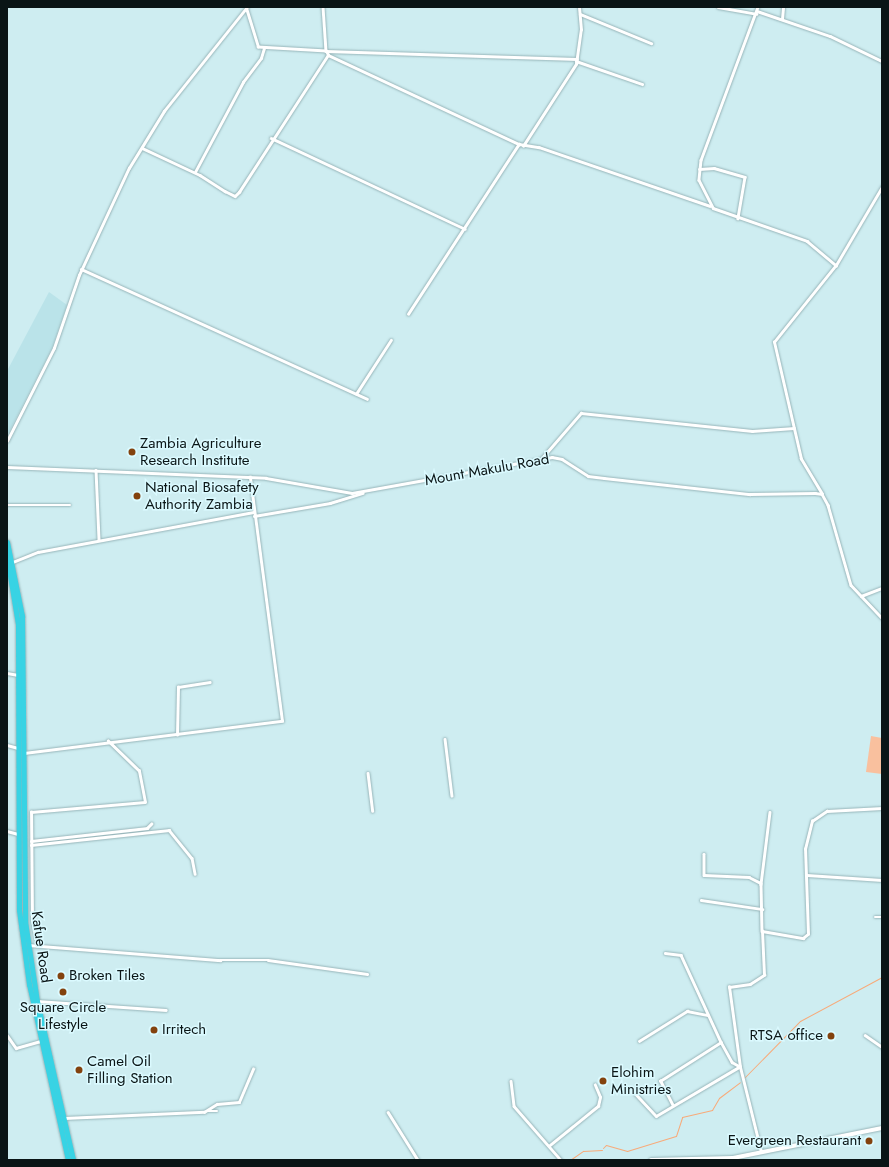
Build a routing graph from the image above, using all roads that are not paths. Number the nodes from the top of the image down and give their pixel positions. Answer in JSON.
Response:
{"nodes":[{"id":1,"x":323,"y":7,"type":"edge"},
{"id":2,"x":579,"y":7,"type":"edge"},
{"id":3,"x":718,"y":7,"type":"edge"},
{"id":4,"x":758,"y":7,"type":"edge"},
{"id":5,"x":783,"y":7,"type":"edge"},
{"id":6,"x":247,"y":8,"type":"edge"},
{"id":7,"x":757,"y":11,"type":"junction"},
{"id":8,"x":580,"y":13,"type":"junction"},
{"id":9,"x":756,"y":14,"type":"junction"},
{"id":10,"x":782,"y":19,"type":"junction"},
{"id":11,"x":651,"y":43,"type":"dead end"},
{"id":12,"x":264,"y":48,"type":"junction"},
{"id":13,"x":326,"y":51,"type":"junction"},
{"id":14,"x":328,"y":56,"type":"junction"},
{"id":15,"x":576,"y":60,"type":"junction"},
{"id":16,"x":882,"y":61,"type":"edge"},
{"id":17,"x":642,"y":84,"type":"dead end"},
{"id":18,"x":272,"y":138,"type":"junction"},
{"id":19,"x":519,"y":144,"type":"junction"},
{"id":20,"x":524,"y":144,"type":"junction"},
{"id":21,"x":142,"y":148,"type":"junction"},
{"id":22,"x":699,"y":169,"type":"junction"},
{"id":23,"x":195,"y":172,"type":"junction"},
{"id":24,"x":882,"y":187,"type":"edge"},
{"id":25,"x":710,"y":206,"type":"junction"},
{"id":26,"x":738,"y":218,"type":"junction"},
{"id":27,"x":464,"y":229,"type":"junction"},
{"id":28,"x":836,"y":265,"type":"junction"},
{"id":29,"x":81,"y":269,"type":"junction"},
{"id":30,"x":408,"y":314,"type":"dead end"},
{"id":31,"x":391,"y":340,"type":"dead end"},
{"id":32,"x":356,"y":394,"type":"junction"},
{"id":33,"x":367,"y":399,"type":"dead end"},
{"id":34,"x":794,"y":428,"type":"junction"},
{"id":35,"x":7,"y":441,"type":"edge"},
{"id":36,"x":541,"y":459,"type":"junction"},
{"id":37,"x":7,"y":467,"type":"edge"},
{"id":38,"x":96,"y":470,"type":"junction"},
{"id":39,"x":250,"y":477,"type":"junction"},
{"id":40,"x":366,"y":492,"type":"junction"},
{"id":41,"x":822,"y":494,"type":"junction"},
{"id":42,"x":7,"y":505,"type":"edge"},
{"id":43,"x":70,"y":505,"type":"dead end"},
{"id":44,"x":253,"y":512,"type":"junction"},
{"id":45,"x":254,"y":516,"type":"junction"},
{"id":46,"x":99,"y":540,"type":"junction"},
{"id":47,"x":7,"y":542,"type":"edge"},
{"id":48,"x":9,"y":560,"type":"edge"},
{"id":49,"x":882,"y":588,"type":"edge"},
{"id":50,"x":860,"y":597,"type":"junction"},
{"id":51,"x":882,"y":618,"type":"edge"},
{"id":52,"x":7,"y":673,"type":"edge"},
{"id":53,"x":19,"y":675,"type":"junction"},
{"id":54,"x":210,"y":682,"type":"dead end"},
{"id":55,"x":177,"y":735,"type":"junction"},
{"id":56,"x":445,"y":739,"type":"dead end"},
{"id":57,"x":108,"y":741,"type":"junction"},
{"id":58,"x":7,"y":745,"type":"edge"},
{"id":59,"x":19,"y":748,"type":"junction"},
{"id":60,"x":23,"y":753,"type":"junction"},
{"id":61,"x":368,"y":773,"type":"dead end"},
{"id":62,"x":452,"y":796,"type":"dead end"},
{"id":63,"x":882,"y":808,"type":"edge"},
{"id":64,"x":373,"y":811,"type":"dead end"},
{"id":65,"x":770,"y":812,"type":"dead end"},
{"id":66,"x":151,"y":824,"type":"dead end"},
{"id":67,"x":7,"y":831,"type":"edge"},
{"id":68,"x":18,"y":834,"type":"junction"},
{"id":69,"x":31,"y":843,"type":"junction"},
{"id":70,"x":22,"y":844,"type":"junction"},
{"id":71,"x":704,"y":854,"type":"dead end"},
{"id":72,"x":195,"y":874,"type":"dead end"},
{"id":73,"x":807,"y":875,"type":"junction"},
{"id":74,"x":882,"y":880,"type":"edge"},
{"id":75,"x":761,"y":884,"type":"junction"},
{"id":76,"x":23,"y":890,"type":"junction"},
{"id":77,"x":32,"y":890,"type":"junction"},
{"id":78,"x":701,"y":900,"type":"dead end"},
{"id":79,"x":762,"y":909,"type":"junction"},
{"id":80,"x":875,"y":917,"type":"dead end"},
{"id":81,"x":882,"y":917,"type":"edge"},
{"id":82,"x":762,"y":931,"type":"junction"},
{"id":83,"x":28,"y":945,"type":"junction"},
{"id":84,"x":36,"y":946,"type":"junction"},
{"id":85,"x":665,"y":953,"type":"dead end"},
{"id":86,"x":366,"y":974,"type":"dead end"},
{"id":87,"x":37,"y":1001,"type":"junction"},
{"id":88,"x":166,"y":1010,"type":"dead end"},
{"id":89,"x":708,"y":1016,"type":"junction"},
{"id":90,"x":7,"y":1035,"type":"edge"},
{"id":91,"x":865,"y":1035,"type":"dead end"},
{"id":92,"x":41,"y":1041,"type":"junction"},
{"id":93,"x":639,"y":1041,"type":"dead end"},
{"id":94,"x":721,"y":1042,"type":"junction"},
{"id":95,"x":882,"y":1047,"type":"edge"},
{"id":96,"x":740,"y":1067,"type":"junction"},
{"id":97,"x":253,"y":1069,"type":"dead end"},
{"id":98,"x":512,"y":1081,"type":"dead end"},
{"id":99,"x":595,"y":1085,"type":"dead end"},
{"id":100,"x":633,"y":1091,"type":"dead end"},
{"id":101,"x":673,"y":1106,"type":"junction"},
{"id":102,"x":207,"y":1111,"type":"junction"},
{"id":103,"x":217,"y":1111,"type":"dead end"},
{"id":104,"x":388,"y":1112,"type":"dead end"},
{"id":105,"x":64,"y":1118,"type":"junction"},
{"id":106,"x":882,"y":1128,"type":"edge"},
{"id":107,"x":550,"y":1145,"type":"junction"},
{"id":108,"x":761,"y":1153,"type":"junction"},
{"id":109,"x":68,"y":1160,"type":"edge"},
{"id":110,"x":73,"y":1160,"type":"edge"},
{"id":111,"x":418,"y":1160,"type":"edge"},
{"id":112,"x":561,"y":1160,"type":"edge"},
{"id":113,"x":652,"y":1160,"type":"edge"}],
"edges":[{"from":1,"to":13,"type":"street"},
{"from":2,"to":8,"type":"street"},
{"from":3,"to":9,"type":"street"},
{"from":4,"to":7,"type":"street"},
{"from":5,"to":10,"type":"street"},
{"from":6,"to":12,"type":"street"},
{"from":6,"to":21,"type":"street"},
{"from":7,"to":9,"type":"street"},
{"from":7,"to":10,"type":"street"},
{"from":8,"to":11,"type":"street"},
{"from":8,"to":15,"type":"street"},
{"from":9,"to":22,"type":"street"},
{"from":10,"to":16,"type":"street"},
{"from":12,"to":13,"type":"street"},
{"from":12,"to":23,"type":"street"},
{"from":13,"to":14,"type":"street"},
{"from":13,"to":15,"type":"street"},
{"from":14,"to":18,"type":"street"},
{"from":14,"to":19,"type":"street"},
{"from":15,"to":17,"type":"street"},
{"from":15,"to":20,"type":"street"},
{"from":18,"to":23,"type":"street"},
{"from":18,"to":27,"type":"street"},
{"from":19,"to":20,"type":"street"},
{"from":19,"to":27,"type":"street"},
{"from":20,"to":25,"type":"street"},
{"from":21,"to":23,"type":"street"},
{"from":21,"to":29,"type":"street"},
{"from":22,"to":25,"type":"street"},
{"from":22,"to":26,"type":"street"},
{"from":24,"to":28,"type":"street"},
{"from":25,"to":26,"type":"street"},
{"from":26,"to":28,"type":"street"},
{"from":27,"to":30,"type":"street"},
{"from":28,"to":34,"type":"street"},
{"from":29,"to":32,"type":"street"},
{"from":29,"to":35,"type":"street"},
{"from":31,"to":32,"type":"street"},
{"from":32,"to":33,"type":"street"},
{"from":34,"to":36,"type":"street"},
{"from":34,"to":41,"type":"street"},
{"from":36,"to":40,"type":"street","name":"Mount Makulu Road"},
{"from":36,"to":41,"type":"street","name":"Mount Makulu Road"},
{"from":37,"to":38,"type":"street","name":"Mount Makulu Road"},
{"from":38,"to":39,"type":"street","name":"Mount Makulu Road"},
{"from":38,"to":46,"type":"street"},
{"from":39,"to":40,"type":"street","name":"Mount Makulu Road"},
{"from":39,"to":44,"type":"street"},
{"from":40,"to":45,"type":"street"},
{"from":41,"to":50,"type":"street"},
{"from":42,"to":43,"type":"street"},
{"from":44,"to":45,"type":"street"},
{"from":44,"to":46,"type":"street"},
{"from":45,"to":55,"type":"street"},
{"from":46,"to":48,"type":"street"},
{"from":47,"to":48,"type":"highway","name":"Kafue Road"},
{"from":48,"to":53,"type":"highway","name":"Kafue Road"},
{"from":48,"to":60,"type":"highway","name":"Kafue Road"},
{"from":49,"to":50,"type":"street"},
{"from":50,"to":51,"type":"street"},
{"from":52,"to":53,"type":"street"},
{"from":53,"to":59,"type":"highway","name":"Kafue Road"},
{"from":54,"to":55,"type":"street"},
{"from":55,"to":57,"type":"street"},
{"from":56,"to":62,"type":"street"},
{"from":57,"to":60,"type":"street"},
{"from":57,"to":69,"type":"street"},
{"from":58,"to":59,"type":"street"},
{"from":59,"to":68,"type":"highway","name":"Kafue Road"},
{"from":60,"to":70,"type":"highway","name":"Kafue Road"},
{"from":61,"to":64,"type":"street"},
{"from":63,"to":73,"type":"street"},
{"from":65,"to":75,"type":"street"},
{"from":66,"to":69,"type":"street"},
{"from":67,"to":68,"type":"street"},
{"from":68,"to":92,"type":"highway","name":"Kafue Road"},
{"from":69,"to":70,"type":"street"},
{"from":69,"to":72,"type":"street"},
{"from":69,"to":77,"type":"street"},
{"from":70,"to":76,"type":"highway","name":"Kafue Road"},
{"from":71,"to":75,"type":"street"},
{"from":73,"to":74,"type":"street"},
{"from":73,"to":82,"type":"street"},
{"from":75,"to":79,"type":"street"},
{"from":76,"to":77,"type":"street"},
{"from":76,"to":83,"type":"highway","name":"Kafue Road"},
{"from":77,"to":84,"type":"street"},
{"from":78,"to":79,"type":"street"},
{"from":79,"to":82,"type":"street"},
{"from":80,"to":81,"type":"street"},
{"from":82,"to":96,"type":"street"},
{"from":83,"to":84,"type":"street"},
{"from":83,"to":87,"type":"highway","name":"Kafue Road"},
{"from":84,"to":86,"type":"street"},
{"from":85,"to":89,"type":"street"},
{"from":87,"to":88,"type":"street"},
{"from":87,"to":105,"type":"highway","name":"Kafue Road"},
{"from":89,"to":93,"type":"street"},
{"from":89,"to":94,"type":"street"},
{"from":90,"to":92,"type":"street"},
{"from":91,"to":95,"type":"street"},
{"from":92,"to":109,"type":"highway","name":"Kafue Road"},
{"from":94,"to":96,"type":"street"},
{"from":94,"to":101,"type":"street"},
{"from":96,"to":101,"type":"street"},
{"from":96,"to":108,"type":"street"},
{"from":97,"to":102,"type":"street"},
{"from":98,"to":107,"type":"street"},
{"from":99,"to":107,"type":"street"},
{"from":100,"to":101,"type":"street"},
{"from":102,"to":103,"type":"street"},
{"from":102,"to":105,"type":"street"},
{"from":104,"to":111,"type":"street"},
{"from":105,"to":110,"type":"highway","name":"Kafue Road"},
{"from":106,"to":108,"type":"street"},
{"from":107,"to":112,"type":"street"},
{"from":108,"to":113,"type":"street"}]}
